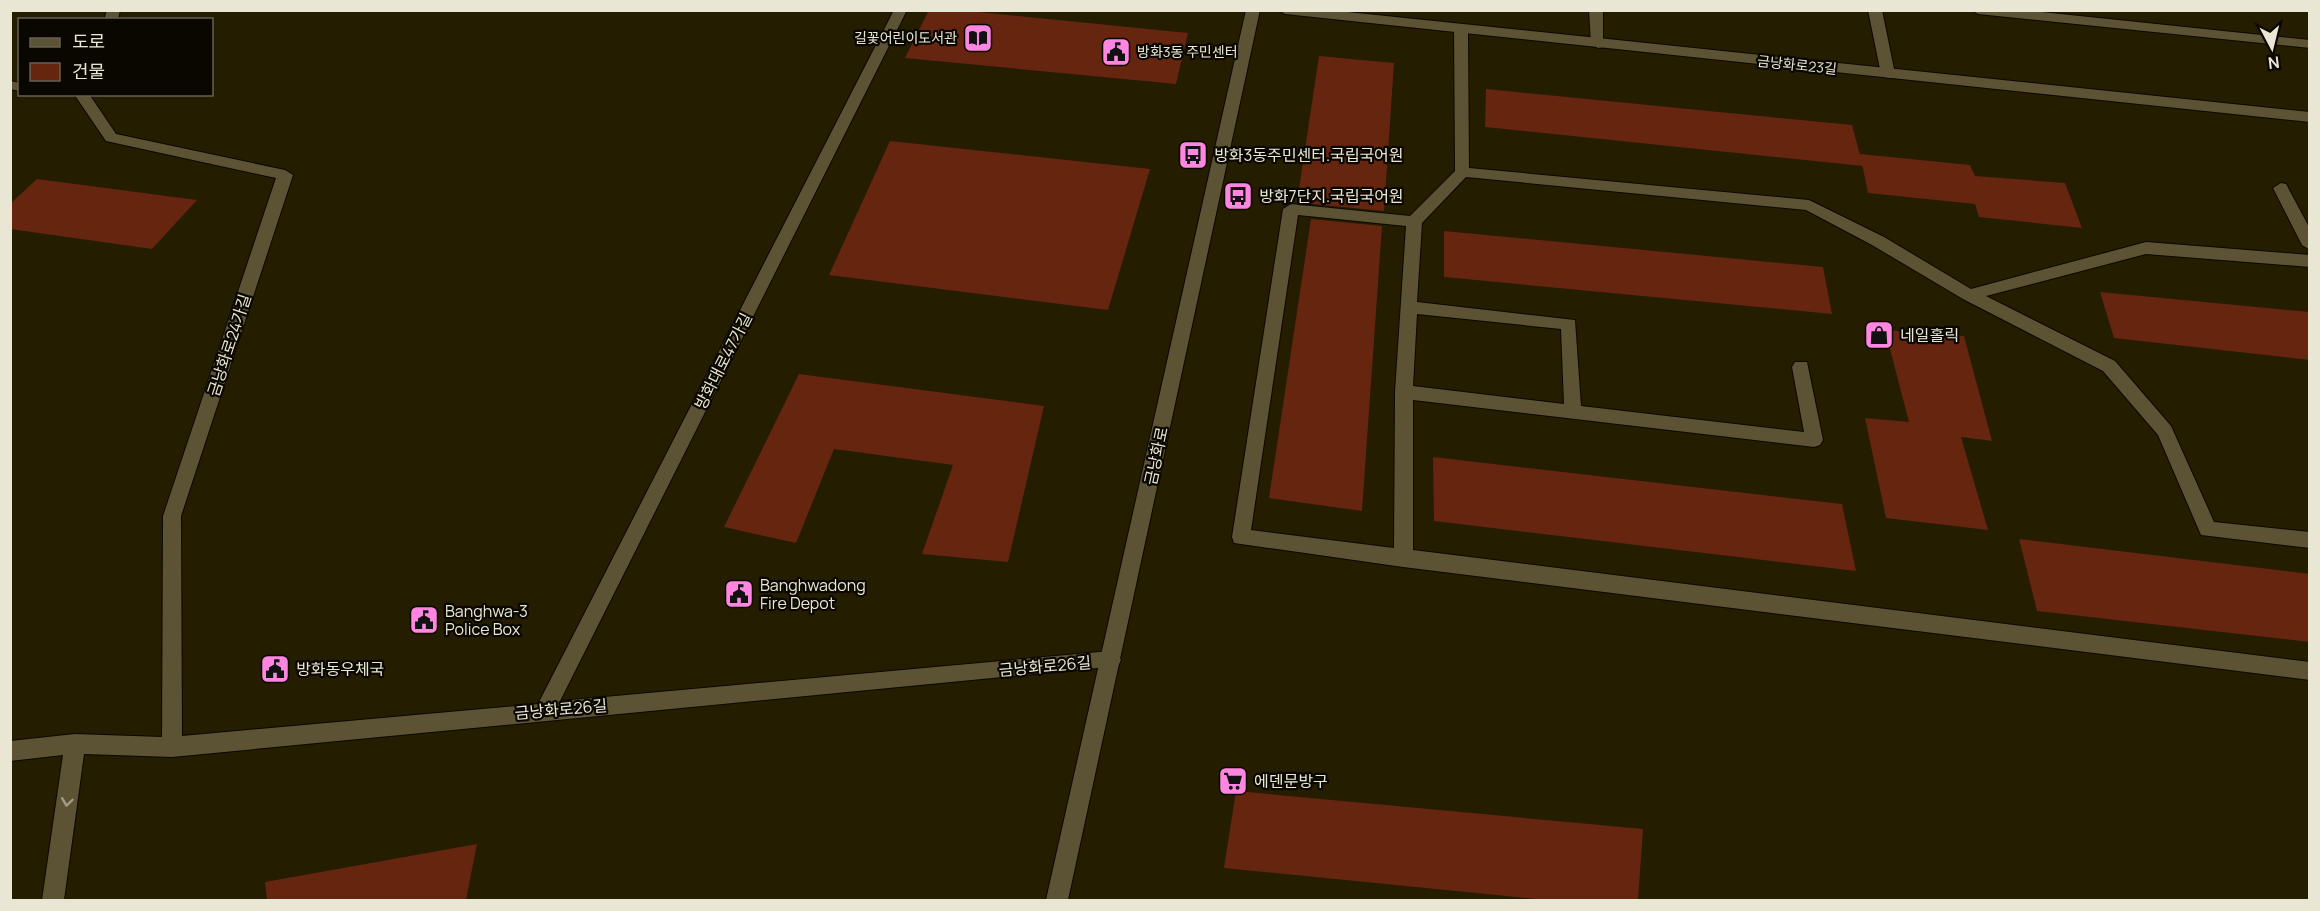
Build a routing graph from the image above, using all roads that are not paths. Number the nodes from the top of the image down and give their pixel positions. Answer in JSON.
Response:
{"nodes":[{"id":1,"x":901,"y":10,"type":"edge"},
{"id":2,"x":1253,"y":10,"type":"edge"},
{"id":3,"x":1285,"y":10,"type":"edge"},
{"id":4,"x":1596,"y":10,"type":"edge"},
{"id":5,"x":1875,"y":10,"type":"edge"},
{"id":6,"x":1978,"y":10,"type":"edge"},
{"id":7,"x":1461,"y":29,"type":"junction"},
{"id":8,"x":1598,"y":44,"type":"junction"},
{"id":9,"x":2310,"y":44,"type":"edge"},
{"id":10,"x":1888,"y":74,"type":"junction"},
{"id":11,"x":77,"y":96,"type":"edge"},
{"id":12,"x":2310,"y":117,"type":"edge"},
{"id":13,"x":1462,"y":172,"type":"junction"},
{"id":14,"x":2281,"y":188,"type":"dead end"},
{"id":15,"x":1414,"y":222,"type":"junction"},
{"id":16,"x":2310,"y":245,"type":"edge"},
{"id":17,"x":2310,"y":261,"type":"edge"},
{"id":18,"x":1969,"y":295,"type":"junction"},
{"id":19,"x":1409,"y":307,"type":"junction"},
{"id":20,"x":1801,"y":367,"type":"dead end"},
{"id":21,"x":1404,"y":392,"type":"junction"},
{"id":22,"x":1573,"y":412,"type":"junction"},
{"id":23,"x":2310,"y":540,"type":"edge"},
{"id":24,"x":1403,"y":559,"type":"junction"},
{"id":25,"x":1111,"y":660,"type":"junction"},
{"id":26,"x":2310,"y":670,"type":"edge"},
{"id":27,"x":544,"y":711,"type":"junction"},
{"id":28,"x":75,"y":744,"type":"junction"},
{"id":29,"x":172,"y":747,"type":"junction"},
{"id":30,"x":10,"y":751,"type":"edge"},
{"id":31,"x":52,"y":900,"type":"edge"},
{"id":32,"x":1057,"y":900,"type":"edge"}],
"edges":[{"from":1,"to":27,"type":"street","name":"방화대로47가길"},
{"from":2,"to":25,"type":"street","name":"금낭화로"},
{"from":3,"to":7,"type":"street","name":"금낭화로23길"},
{"from":4,"to":8,"type":"street"},
{"from":5,"to":10,"type":"street"},
{"from":6,"to":9,"type":"street"},
{"from":7,"to":8,"type":"street","name":"금낭화로23길"},
{"from":7,"to":13,"type":"street"},
{"from":8,"to":10,"type":"street","name":"금낭화로23길"},
{"from":10,"to":12,"type":"street","name":"금낭화로23길"},
{"from":11,"to":29,"type":"street","name":"금낭화로24가길"},
{"from":13,"to":15,"type":"street"},
{"from":13,"to":18,"type":"street"},
{"from":14,"to":16,"type":"street"},
{"from":15,"to":19,"type":"street"},
{"from":15,"to":24,"type":"street"},
{"from":17,"to":18,"type":"street"},
{"from":18,"to":23,"type":"street"},
{"from":19,"to":21,"type":"street"},
{"from":19,"to":22,"type":"street"},
{"from":20,"to":22,"type":"street"},
{"from":21,"to":22,"type":"street"},
{"from":21,"to":24,"type":"street"},
{"from":24,"to":26,"type":"street"},
{"from":25,"to":27,"type":"street","name":"금낭화로26길"},
{"from":25,"to":32,"type":"street","name":"금낭화로"},
{"from":27,"to":29,"type":"street","name":"금낭화로26길"},
{"from":28,"to":29,"type":"street","name":"금낭화로26길"},
{"from":28,"to":30,"type":"street","name":"금낭화로26길"},
{"from":28,"to":31,"type":"street","one_way":true}]}
